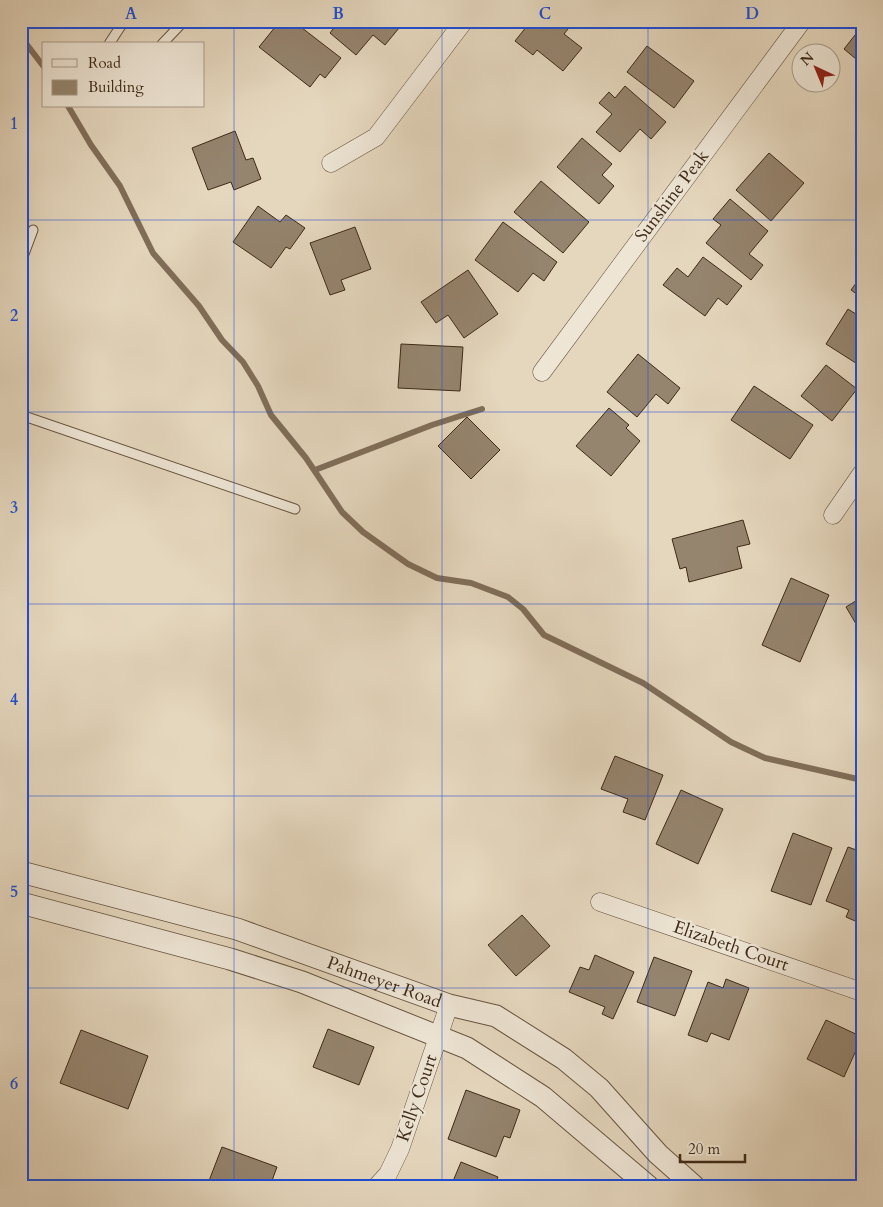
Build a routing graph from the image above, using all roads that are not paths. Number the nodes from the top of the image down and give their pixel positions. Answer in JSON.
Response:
{"nodes":[{"id":1,"x":124,"y":21,"type":"edge"},
{"id":2,"x":184,"y":21,"type":"edge"},
{"id":3,"x":464,"y":21,"type":"edge"},
{"id":4,"x":802,"y":21,"type":"edge"},
{"id":5,"x":110,"y":42,"type":"edge"},
{"id":6,"x":164,"y":42,"type":"edge"},
{"id":7,"x":331,"y":163,"type":"dead end"},
{"id":8,"x":33,"y":230,"type":"dead end"},
{"id":9,"x":21,"y":262,"type":"edge"},
{"id":10,"x":542,"y":372,"type":"dead end"},
{"id":11,"x":21,"y":415,"type":"edge"},
{"id":12,"x":862,"y":473,"type":"edge"},
{"id":13,"x":295,"y":509,"type":"dead end"},
{"id":14,"x":833,"y":515,"type":"dead end"},
{"id":15,"x":21,"y":872,"type":"edge"},
{"id":16,"x":600,"y":902,"type":"dead end"},
{"id":17,"x":21,"y":903,"type":"edge"},
{"id":18,"x":862,"y":992,"type":"edge"},
{"id":19,"x":449,"y":1005,"type":"junction"},
{"id":20,"x":438,"y":1036,"type":"junction"},
{"id":21,"x":377,"y":1186,"type":"edge"},
{"id":22,"x":648,"y":1186,"type":"edge"},
{"id":23,"x":694,"y":1186,"type":"edge"}],
"edges":[{"from":1,"to":5,"type":"lane"},
{"from":2,"to":6,"type":"lane"},
{"from":3,"to":7,"type":"street"},
{"from":4,"to":10,"type":"street","name":"Sunshine Peak"},
{"from":8,"to":9,"type":"lane"},
{"from":11,"to":13,"type":"lane"},
{"from":12,"to":14,"type":"street"},
{"from":15,"to":19,"type":"street","name":"Pahmeyer Road"},
{"from":16,"to":18,"type":"street","name":"Elizabeth Court"},
{"from":17,"to":20,"type":"street","name":"Pahmeyer Road"},
{"from":19,"to":20,"type":"street","name":"Kelly Court"},
{"from":19,"to":23,"type":"street","name":"Pahmeyer Road"},
{"from":20,"to":21,"type":"street","name":"Kelly Court"},
{"from":20,"to":22,"type":"street","name":"Pahmeyer Road"}]}
